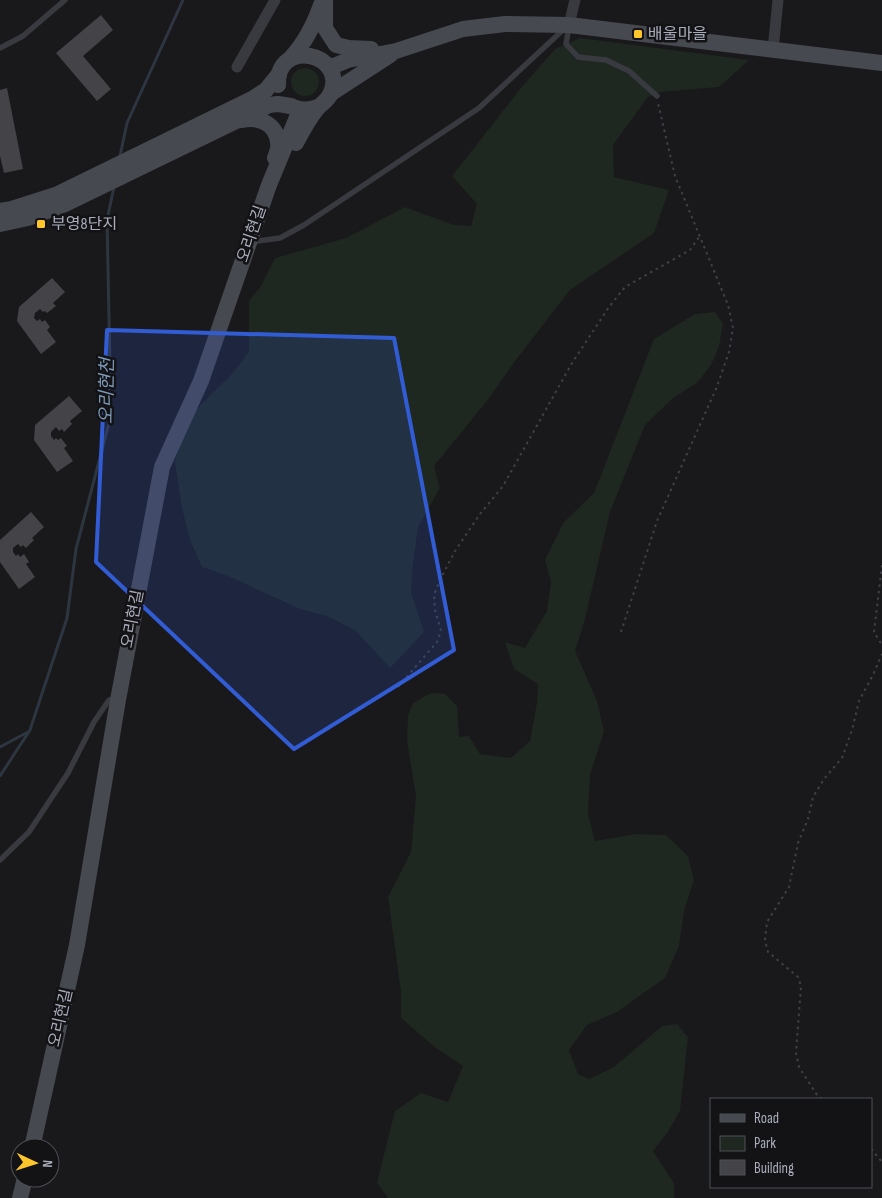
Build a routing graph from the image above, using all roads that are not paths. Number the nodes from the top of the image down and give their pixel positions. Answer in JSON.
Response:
{"nodes":[{"id":1,"x":64,"y":0,"type":"edge"},
{"id":2,"x":274,"y":0,"type":"edge"},
{"id":3,"x":324,"y":0,"type":"edge"},
{"id":4,"x":575,"y":0,"type":"edge"},
{"id":5,"x":778,"y":0,"type":"edge"},
{"id":6,"x":569,"y":24,"type":"junction"},
{"id":7,"x":0,"y":48,"type":"edge"},
{"id":8,"x":396,"y":50,"type":"junction"},
{"id":9,"x":773,"y":50,"type":"junction"},
{"id":10,"x":315,"y":56,"type":"junction"},
{"id":11,"x":289,"y":60,"type":"junction"},
{"id":12,"x":882,"y":63,"type":"edge"},
{"id":13,"x":238,"y":67,"type":"dead end"},
{"id":14,"x":329,"y":68,"type":"junction"},
{"id":15,"x":279,"y":74,"type":"junction"},
{"id":16,"x":330,"y":94,"type":"junction"},
{"id":17,"x":657,"y":96,"type":"road end"},
{"id":18,"x":318,"y":107,"type":"junction"},
{"id":19,"x":296,"y":108,"type":"junction"},
{"id":20,"x":237,"y":120,"type":"junction"},
{"id":21,"x":191,"y":136,"type":"junction"},
{"id":22,"x":269,"y":185,"type":"junction"},
{"id":23,"x":62,"y":199,"type":"junction"},
{"id":24,"x":0,"y":211,"type":"edge"},
{"id":25,"x":0,"y":224,"type":"edge"},
{"id":26,"x":249,"y":242,"type":"junction"},
{"id":27,"x":118,"y":700,"type":"junction"},
{"id":28,"x":0,"y":860,"type":"edge"},
{"id":29,"x":34,"y":1138,"type":"edge"}],
"edges":[{"from":1,"to":7,"type":"lane"},
{"from":2,"to":13,"type":"street"},
{"from":3,"to":8,"type":"street"},
{"from":3,"to":10,"type":"street"},
{"from":3,"to":11,"type":"street"},
{"from":4,"to":6,"type":"street"},
{"from":5,"to":9,"type":"street"},
{"from":6,"to":8,"type":"street"},
{"from":6,"to":9,"type":"street"},
{"from":6,"to":17,"type":"lane"},
{"from":6,"to":26,"type":"lane"},
{"from":8,"to":14,"type":"street"},
{"from":8,"to":16,"type":"street"},
{"from":9,"to":12,"type":"street"},
{"from":10,"to":11,"type":"street"},
{"from":10,"to":14,"type":"street"},
{"from":11,"to":15,"type":"street"},
{"from":14,"to":16,"type":"street"},
{"from":15,"to":19,"type":"street"},
{"from":15,"to":21,"type":"street"},
{"from":16,"to":18,"type":"street"},
{"from":18,"to":19,"type":"street"},
{"from":18,"to":22,"type":"street"},
{"from":19,"to":20,"type":"street"},
{"from":19,"to":22,"type":"street","name":"오리현길"},
{"from":20,"to":21,"type":"street"},
{"from":20,"to":22,"type":"street"},
{"from":21,"to":23,"type":"street"},
{"from":22,"to":26,"type":"street","name":"오리현길"},
{"from":23,"to":24,"type":"street"},
{"from":23,"to":25,"type":"street"},
{"from":26,"to":27,"type":"street","name":"오리현길"},
{"from":27,"to":28,"type":"lane"},
{"from":27,"to":29,"type":"street","name":"오리현길"}]}
